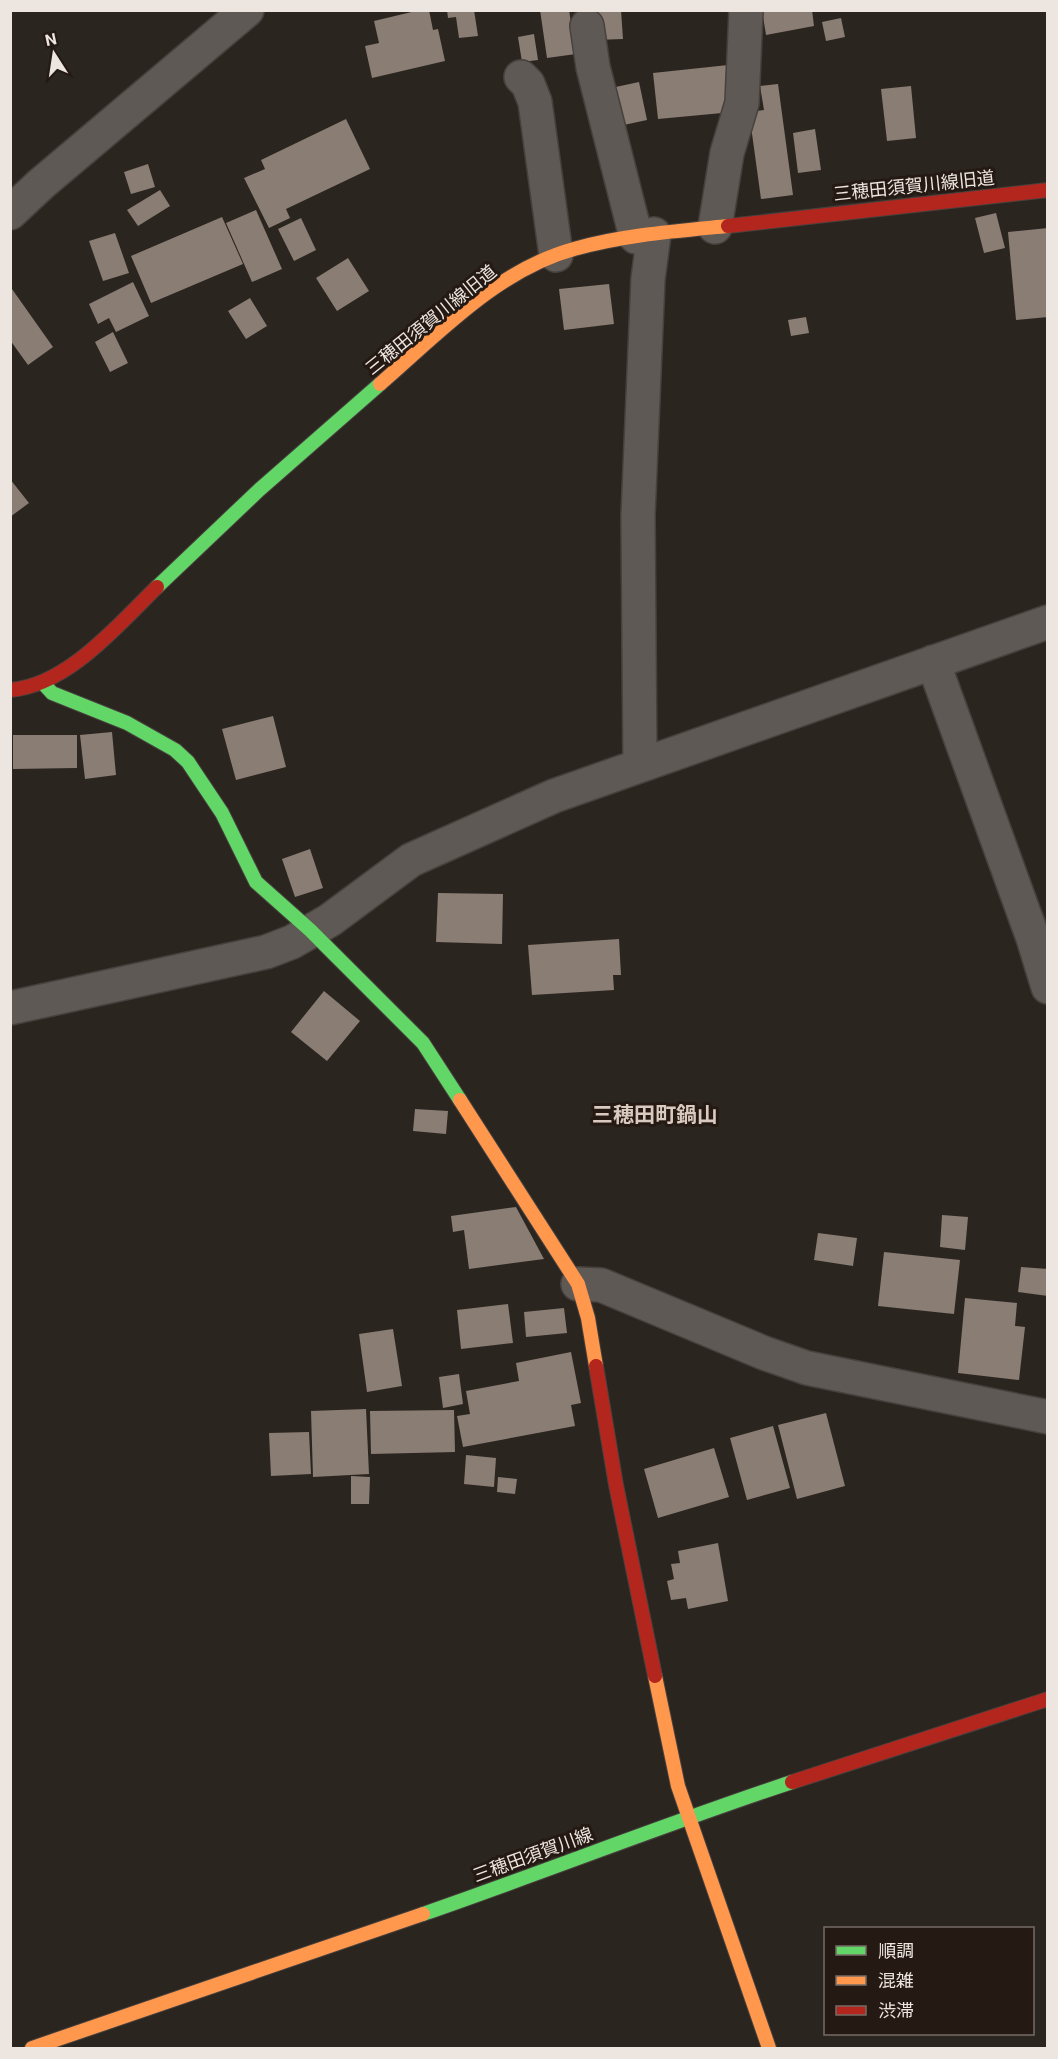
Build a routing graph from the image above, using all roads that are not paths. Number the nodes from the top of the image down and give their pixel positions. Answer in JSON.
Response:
{"nodes":[{"id":1,"x":247,"y":10,"type":"edge"},
{"id":2,"x":746,"y":10,"type":"edge"},
{"id":3,"x":587,"y":26,"type":"dead end"},
{"id":4,"x":521,"y":77,"type":"dead end"},
{"id":5,"x":1047,"y":190,"type":"edge"},
{"id":6,"x":10,"y":213,"type":"edge"},
{"id":7,"x":715,"y":227,"type":"junction"},
{"id":8,"x":645,"y":236,"type":"junction"},
{"id":9,"x":556,"y":255,"type":"junction"},
{"id":10,"x":1047,"y":622,"type":"edge"},
{"id":11,"x":933,"y":662,"type":"junction"},
{"id":12,"x":43,"y":683,"type":"junction"},
{"id":13,"x":10,"y":690,"type":"edge"},
{"id":14,"x":640,"y":765,"type":"junction"},
{"id":15,"x":310,"y":930,"type":"junction"},
{"id":16,"x":1047,"y":987,"type":"edge"},
{"id":17,"x":10,"y":1008,"type":"edge"},
{"id":18,"x":578,"y":1284,"type":"junction"},
{"id":19,"x":1047,"y":1417,"type":"edge"},
{"id":20,"x":1047,"y":1699,"type":"edge"},
{"id":21,"x":689,"y":1816,"type":"junction"},
{"id":22,"x":32,"y":2049,"type":"edge"},
{"id":23,"x":768,"y":2049,"type":"edge"}],
"edges":[{"from":1,"to":6,"type":"street"},
{"from":2,"to":7,"type":"street"},
{"from":3,"to":8,"type":"street"},
{"from":4,"to":9,"type":"street"},
{"from":5,"to":7,"type":"street","name":"三穂田須賀川線旧道"},
{"from":7,"to":8,"type":"street","name":"三穂田須賀川線旧道"},
{"from":8,"to":9,"type":"street","name":"三穂田須賀川線旧道"},
{"from":8,"to":14,"type":"street"},
{"from":9,"to":12,"type":"street","name":"三穂田須賀川線旧道"},
{"from":10,"to":11,"type":"street"},
{"from":11,"to":14,"type":"street"},
{"from":11,"to":16,"type":"street"},
{"from":12,"to":13,"type":"street","name":"三穂田須賀川線旧道"},
{"from":12,"to":15,"type":"street"},
{"from":14,"to":15,"type":"street"},
{"from":15,"to":17,"type":"street"},
{"from":15,"to":18,"type":"street"},
{"from":18,"to":19,"type":"street"},
{"from":18,"to":21,"type":"street"},
{"from":20,"to":21,"type":"street","name":"三穂田須賀川線"},
{"from":21,"to":22,"type":"street","name":"三穂田須賀川線"},
{"from":21,"to":23,"type":"street"}]}
